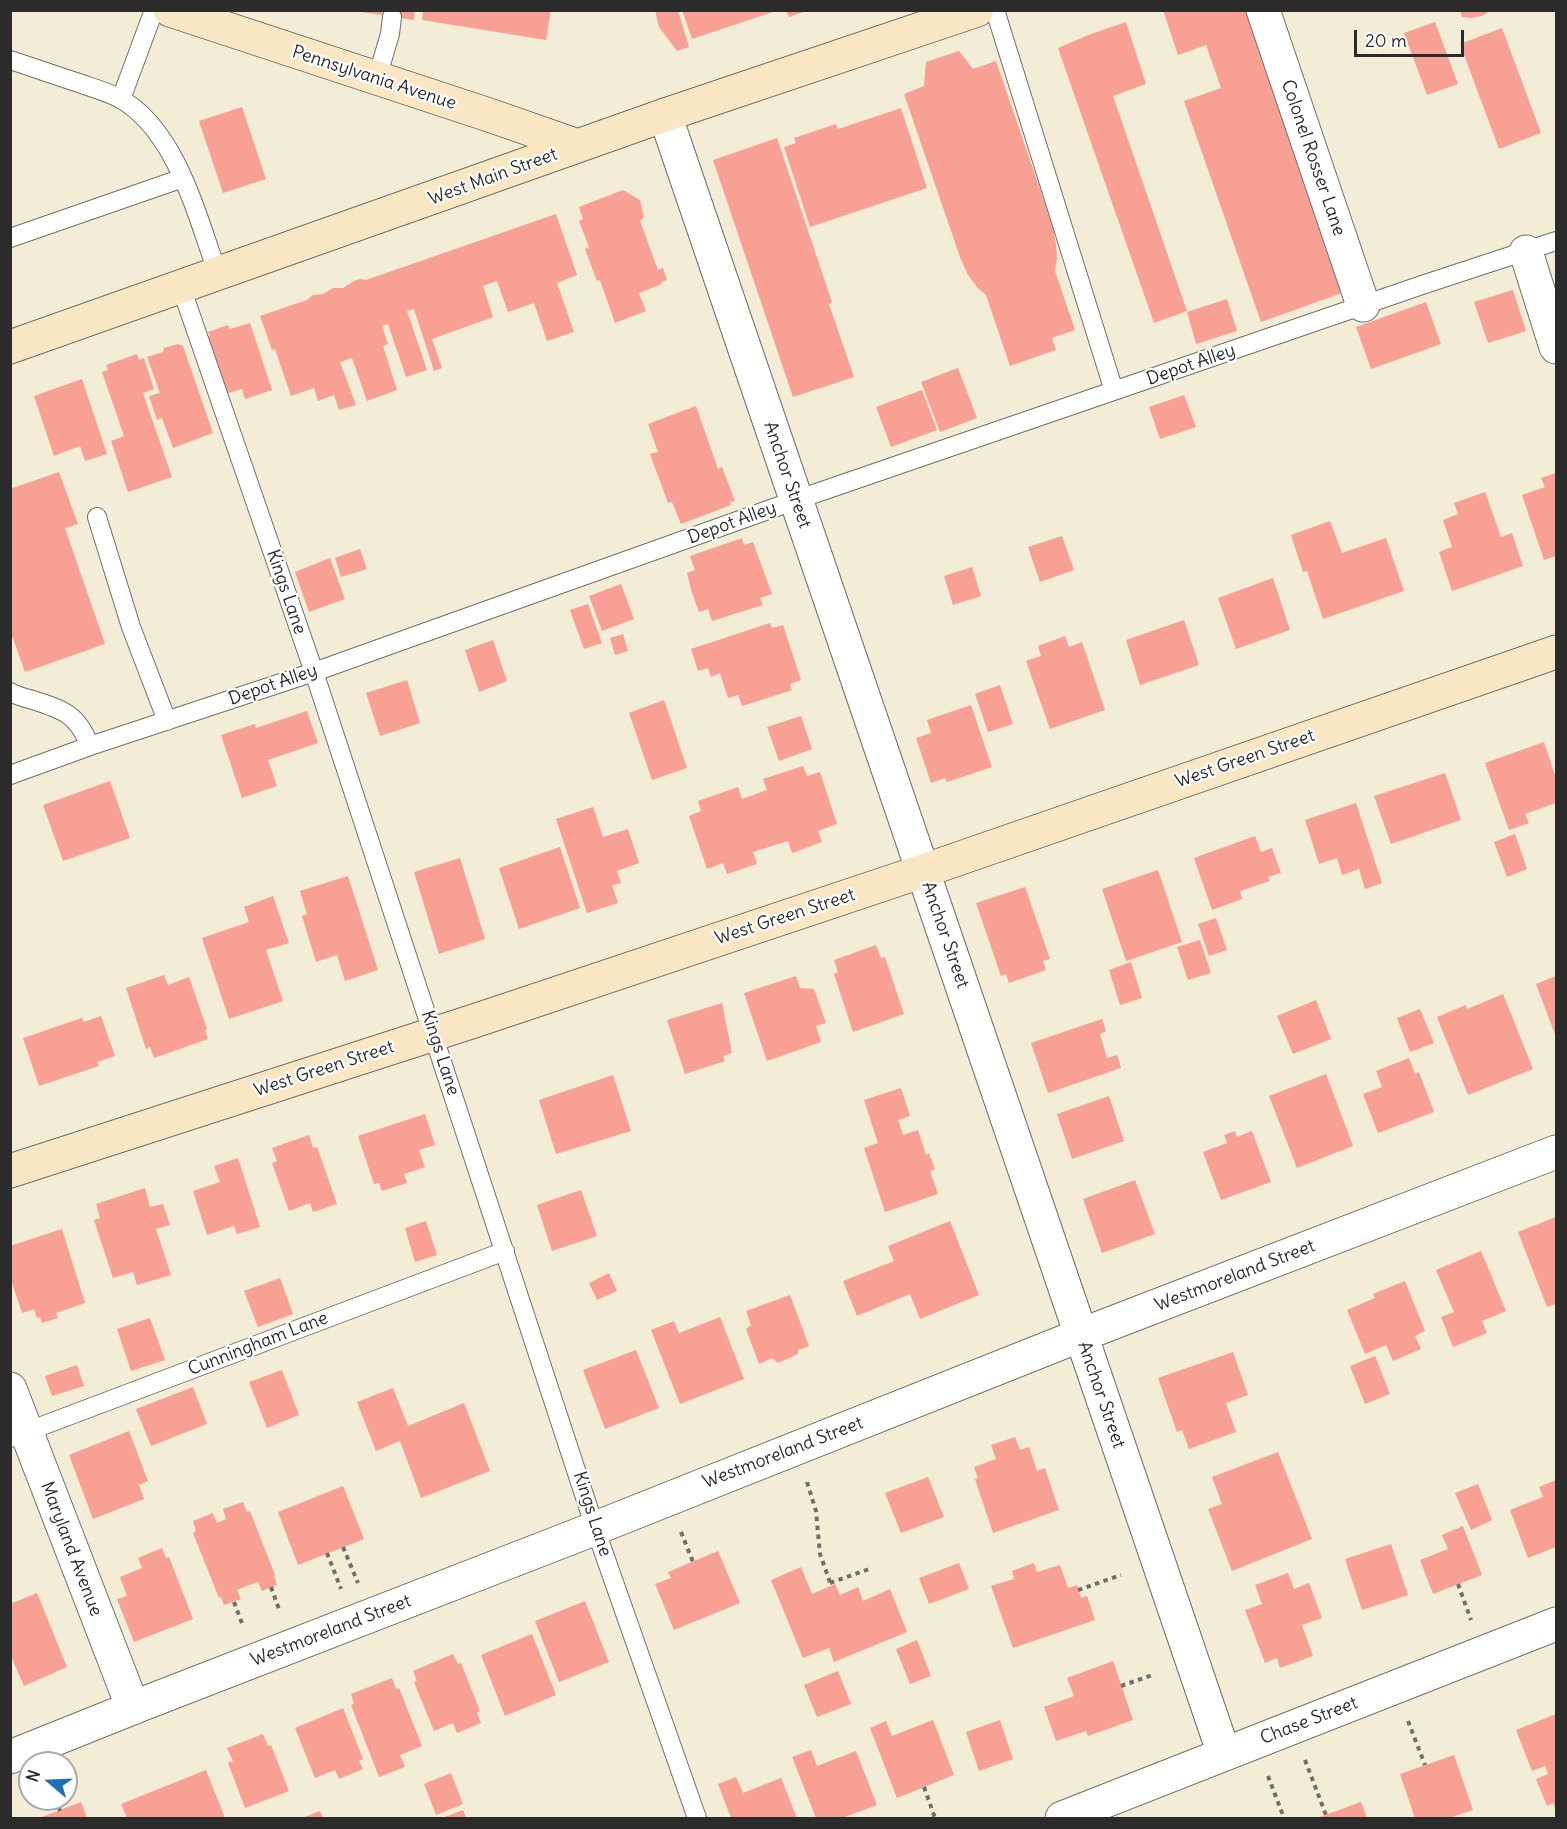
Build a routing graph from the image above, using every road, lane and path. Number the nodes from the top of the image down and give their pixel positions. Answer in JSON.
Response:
{"nodes":[{"id":1,"x":154,"y":10,"type":"edge"},
{"id":2,"x":170,"y":10,"type":"edge"},
{"id":3,"x":977,"y":10,"type":"edge"},
{"id":4,"x":995,"y":10,"type":"edge"},
{"id":5,"x":1263,"y":10,"type":"edge"},
{"id":6,"x":392,"y":16,"type":"dead end"},
{"id":7,"x":10,"y":60,"type":"edge"},
{"id":8,"x":377,"y":78,"type":"junction"},
{"id":9,"x":121,"y":99,"type":"junction"},
{"id":10,"x":665,"y":115,"type":"junction"},
{"id":11,"x":578,"y":146,"type":"junction"},
{"id":12,"x":183,"y":178,"type":"junction"},
{"id":13,"x":10,"y":238,"type":"edge"},
{"id":14,"x":1557,"y":241,"type":"edge"},
{"id":15,"x":1526,"y":252,"type":"junction"},
{"id":16,"x":218,"y":274,"type":"junction"},
{"id":17,"x":181,"y":287,"type":"junction"},
{"id":18,"x":1363,"y":305,"type":"junction"},
{"id":19,"x":10,"y":347,"type":"edge"},
{"id":20,"x":1557,"y":347,"type":"edge"},
{"id":21,"x":1114,"y":392,"type":"junction"},
{"id":22,"x":796,"y":500,"type":"junction"},
{"id":23,"x":98,"y":517,"type":"dead end"},
{"id":24,"x":1557,"y":652,"type":"edge"},
{"id":25,"x":314,"y":672,"type":"junction"},
{"id":26,"x":10,"y":692,"type":"edge"},
{"id":27,"x":167,"y":721,"type":"junction"},
{"id":28,"x":90,"y":746,"type":"junction"},
{"id":29,"x":10,"y":775,"type":"edge"},
{"id":30,"x":923,"y":871,"type":"junction"},
{"id":31,"x":434,"y":1034,"type":"junction"},
{"id":32,"x":1557,"y":1152,"type":"edge"},
{"id":33,"x":10,"y":1171,"type":"edge"},
{"id":34,"x":505,"y":1251,"type":"junction"},
{"id":35,"x":1081,"y":1335,"type":"junction"},
{"id":36,"x":10,"y":1389,"type":"edge"},
{"id":37,"x":18,"y":1435,"type":"edge"},
{"id":38,"x":805,"y":1478,"type":"dead end"},
{"id":39,"x":679,"y":1527,"type":"dead end"},
{"id":40,"x":595,"y":1528,"type":"junction"},
{"id":41,"x":343,"y":1547,"type":"dead end"},
{"id":42,"x":327,"y":1553,"type":"dead end"},
{"id":43,"x":693,"y":1562,"type":"dead end"},
{"id":44,"x":872,"y":1568,"type":"dead end"},
{"id":45,"x":1121,"y":1575,"type":"dead end"},
{"id":46,"x":1458,"y":1584,"type":"dead end"},
{"id":47,"x":271,"y":1587,"type":"dead end"},
{"id":48,"x":361,"y":1590,"type":"dead end"},
{"id":49,"x":1078,"y":1590,"type":"dead end"},
{"id":50,"x":344,"y":1596,"type":"dead end"},
{"id":51,"x":234,"y":1602,"type":"dead end"},
{"id":52,"x":284,"y":1619,"type":"dead end"},
{"id":53,"x":1472,"y":1621,"type":"dead end"},
{"id":54,"x":1557,"y":1624,"type":"edge"},
{"id":55,"x":245,"y":1634,"type":"dead end"},
{"id":56,"x":1155,"y":1674,"type":"dead end"},
{"id":57,"x":1121,"y":1686,"type":"dead end"},
{"id":58,"x":133,"y":1708,"type":"junction"},
{"id":59,"x":1407,"y":1720,"type":"dead end"},
{"id":60,"x":1224,"y":1754,"type":"junction"},
{"id":61,"x":10,"y":1757,"type":"edge"},
{"id":62,"x":1305,"y":1760,"type":"dead end"},
{"id":63,"x":1425,"y":1765,"type":"dead end"},
{"id":64,"x":1268,"y":1775,"type":"dead end"},
{"id":65,"x":924,"y":1787,"type":"dead end"},
{"id":66,"x":1083,"y":1815,"type":"edge"},
{"id":67,"x":1326,"y":1815,"type":"dead end"},
{"id":68,"x":690,"y":1816,"type":"edge"},
{"id":69,"x":935,"y":1818,"type":"edge"},
{"id":70,"x":1284,"y":1818,"type":"edge"}],
"edges":[{"from":1,"to":9,"type":"lane"},
{"from":2,"to":8,"type":"street","name":"Pennsylvania Avenue"},
{"from":3,"to":10,"type":"street","name":"West Main Street"},
{"from":4,"to":21,"type":"lane"},
{"from":5,"to":18,"type":"street","name":"Colonel Rosser Lane"},
{"from":6,"to":8,"type":"lane"},
{"from":7,"to":9,"type":"lane"},
{"from":8,"to":11,"type":"street","name":"Pennsylvania Avenue"},
{"from":9,"to":12,"type":"lane"},
{"from":10,"to":11,"type":"street","name":"West Main Street"},
{"from":10,"to":22,"type":"street","name":"Anchor Street"},
{"from":11,"to":16,"type":"street","name":"West Main Street"},
{"from":12,"to":13,"type":"lane"},
{"from":12,"to":16,"type":"lane"},
{"from":14,"to":15,"type":"lane","name":"Depot Alley"},
{"from":15,"to":18,"type":"lane","name":"Depot Alley"},
{"from":15,"to":20,"type":"street"},
{"from":16,"to":17,"type":"street","name":"West Main Street"},
{"from":17,"to":19,"type":"street","name":"West Main Street"},
{"from":17,"to":25,"type":"lane","name":"Kings Lane"},
{"from":18,"to":21,"type":"lane","name":"Depot Alley"},
{"from":21,"to":22,"type":"lane","name":"Depot Alley"},
{"from":22,"to":25,"type":"lane","name":"Depot Alley"},
{"from":22,"to":30,"type":"street","name":"Anchor Street"},
{"from":23,"to":27,"type":"lane"},
{"from":24,"to":30,"type":"street","name":"West Green Street"},
{"from":25,"to":27,"type":"lane","name":"Depot Alley"},
{"from":25,"to":31,"type":"lane","name":"Kings Lane"},
{"from":26,"to":28,"type":"lane"},
{"from":27,"to":28,"type":"lane","name":"Depot Alley"},
{"from":28,"to":29,"type":"lane","name":"Depot Alley"},
{"from":30,"to":31,"type":"street","name":"West Green Street"},
{"from":30,"to":35,"type":"street","name":"Anchor Street"},
{"from":31,"to":33,"type":"street","name":"West Green Street"},
{"from":31,"to":34,"type":"lane","name":"Kings Lane"},
{"from":32,"to":35,"type":"street","name":"Westmoreland Street"},
{"from":34,"to":37,"type":"lane","name":"Cunningham Lane"},
{"from":34,"to":40,"type":"lane","name":"Kings Lane"},
{"from":35,"to":40,"type":"street","name":"Westmoreland Street"},
{"from":35,"to":60,"type":"street","name":"Anchor Street"},
{"from":36,"to":37,"type":"street","name":"Maryland Avenue"},
{"from":37,"to":58,"type":"street","name":"Maryland Avenue"},
{"from":38,"to":44,"type":"path"},
{"from":39,"to":43,"type":"path"},
{"from":40,"to":58,"type":"street","name":"Westmoreland Street"},
{"from":40,"to":68,"type":"lane","name":"Kings Lane"},
{"from":41,"to":48,"type":"path"},
{"from":42,"to":50,"type":"path"},
{"from":45,"to":49,"type":"path"},
{"from":46,"to":53,"type":"path"},
{"from":47,"to":52,"type":"path"},
{"from":51,"to":55,"type":"path"},
{"from":54,"to":60,"type":"street","name":"Chase Street"},
{"from":56,"to":57,"type":"path"},
{"from":58,"to":61,"type":"street","name":"Westmoreland Street"},
{"from":59,"to":63,"type":"path"},
{"from":60,"to":66,"type":"street","name":"Chase Street"},
{"from":62,"to":67,"type":"path"},
{"from":64,"to":70,"type":"path"},
{"from":65,"to":69,"type":"path"}]}
